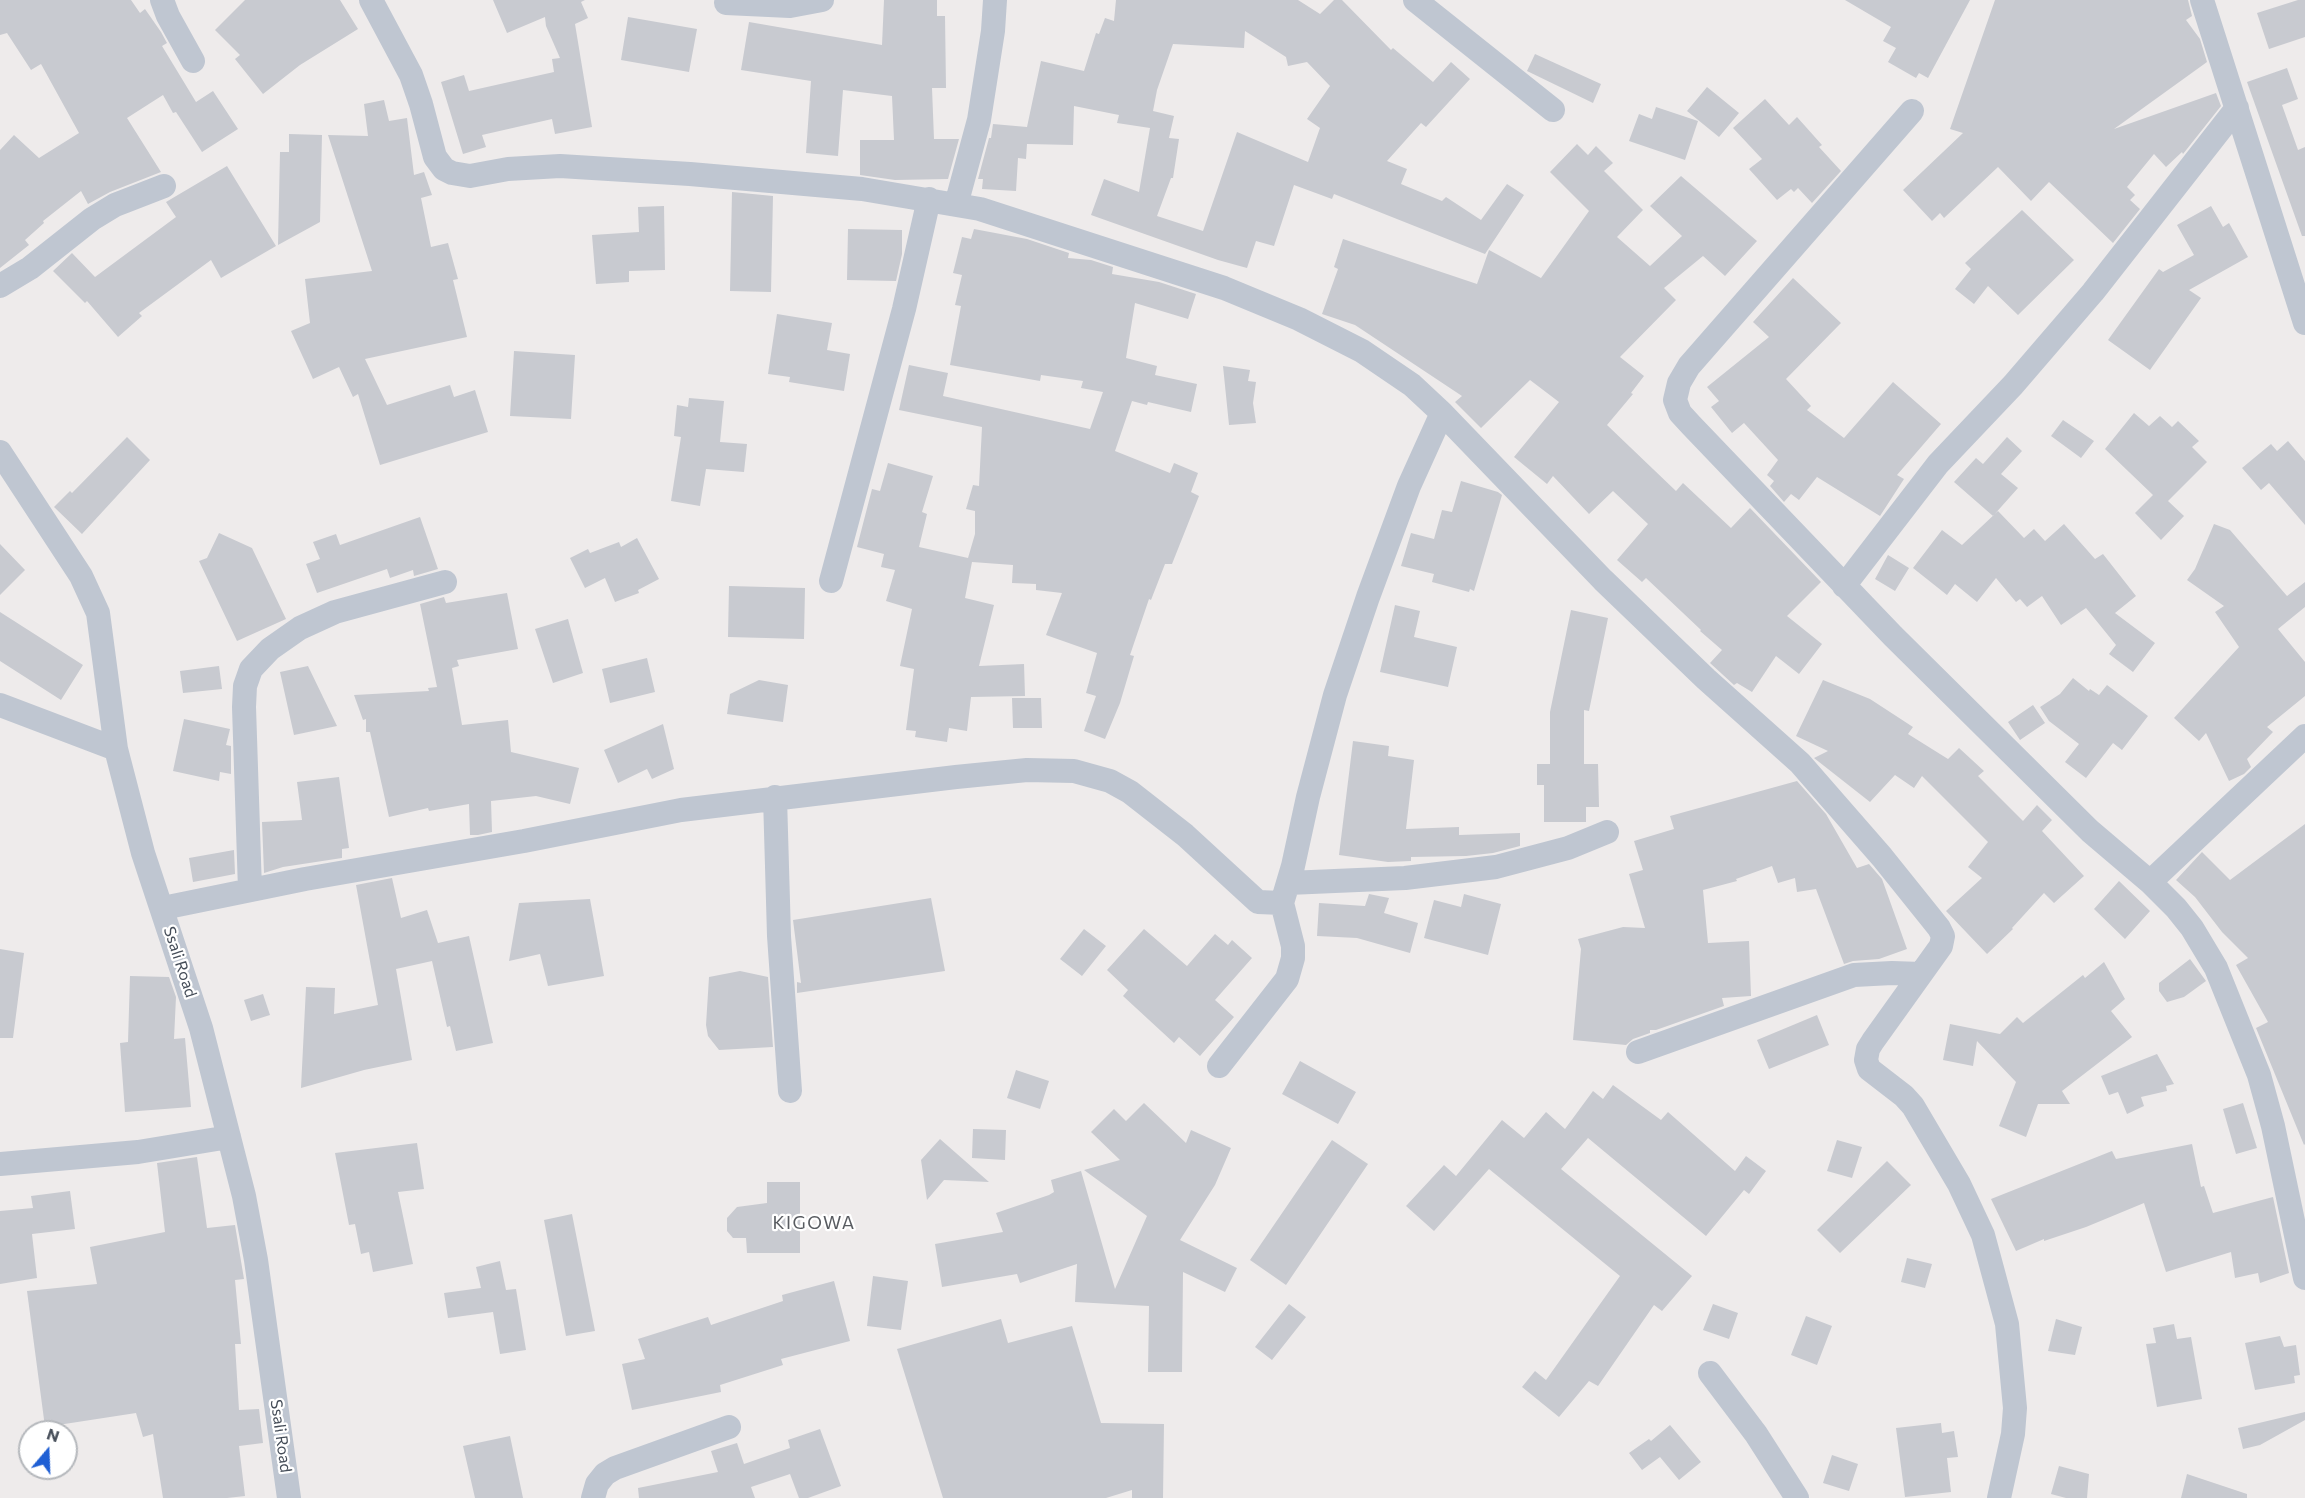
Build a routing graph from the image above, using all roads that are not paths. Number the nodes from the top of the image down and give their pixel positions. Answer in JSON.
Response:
{"nodes":[{"id":1,"x":162,"y":0,"type":"edge"},
{"id":2,"x":371,"y":0,"type":"edge"},
{"id":3,"x":822,"y":0,"type":"edge"},
{"id":4,"x":995,"y":0,"type":"edge"},
{"id":5,"x":1415,"y":0,"type":"edge"},
{"id":6,"x":2202,"y":0,"type":"edge"},
{"id":7,"x":726,"y":3,"type":"dead end"},
{"id":8,"x":193,"y":61,"type":"dead end"},
{"id":9,"x":2237,"y":108,"type":"junction"},
{"id":10,"x":1554,"y":110,"type":"dead end"},
{"id":11,"x":1912,"y":111,"type":"dead end"},
{"id":12,"x":164,"y":186,"type":"dead end"},
{"id":13,"x":929,"y":199,"type":"junction"},
{"id":14,"x":956,"y":205,"type":"junction"},
{"id":15,"x":0,"y":286,"type":"edge"},
{"id":16,"x":2305,"y":323,"type":"edge"},
{"id":17,"x":1442,"y":413,"type":"junction"},
{"id":18,"x":0,"y":452,"type":"edge"},
{"id":19,"x":831,"y":581,"type":"dead end"},
{"id":20,"x":446,"y":582,"type":"dead end"},
{"id":21,"x":1844,"y":586,"type":"junction"},
{"id":22,"x":0,"y":705,"type":"edge"},
{"id":23,"x":2305,"y":736,"type":"edge"},
{"id":24,"x":116,"y":750,"type":"junction"},
{"id":25,"x":775,"y":797,"type":"junction"},
{"id":26,"x":1607,"y":832,"type":"dead end"},
{"id":27,"x":2150,"y":882,"type":"junction"},
{"id":28,"x":250,"y":890,"type":"junction"},
{"id":29,"x":1285,"y":893,"type":"junction"},
{"id":30,"x":162,"y":908,"type":"junction"},
{"id":31,"x":1921,"y":974,"type":"junction"},
{"id":32,"x":1638,"y":1052,"type":"dead end"},
{"id":33,"x":1219,"y":1066,"type":"dead end"},
{"id":34,"x":790,"y":1091,"type":"dead end"},
{"id":35,"x":229,"y":1137,"type":"junction"},
{"id":36,"x":0,"y":1164,"type":"edge"},
{"id":37,"x":2305,"y":1278,"type":"edge"},
{"id":38,"x":1710,"y":1373,"type":"dead end"},
{"id":39,"x":729,"y":1427,"type":"dead end"},
{"id":40,"x":290,"y":1498,"type":"edge"},
{"id":41,"x":593,"y":1498,"type":"edge"},
{"id":42,"x":1797,"y":1498,"type":"edge"},
{"id":43,"x":1999,"y":1498,"type":"edge"}],
"edges":[{"from":1,"to":8,"type":"street"},
{"from":2,"to":13,"type":"street"},
{"from":3,"to":7,"type":"street"},
{"from":4,"to":14,"type":"street"},
{"from":5,"to":10,"type":"street"},
{"from":6,"to":9,"type":"street"},
{"from":9,"to":16,"type":"street"},
{"from":9,"to":21,"type":"street"},
{"from":11,"to":21,"type":"street"},
{"from":12,"to":15,"type":"street"},
{"from":13,"to":14,"type":"street"},
{"from":13,"to":19,"type":"street"},
{"from":14,"to":17,"type":"street"},
{"from":17,"to":29,"type":"street"},
{"from":17,"to":31,"type":"street"},
{"from":18,"to":24,"type":"street","name":"Ssali Road"},
{"from":20,"to":28,"type":"street"},
{"from":21,"to":27,"type":"street"},
{"from":22,"to":24,"type":"street"},
{"from":23,"to":27,"type":"street"},
{"from":24,"to":30,"type":"street","name":"Ssali Road"},
{"from":25,"to":28,"type":"street"},
{"from":25,"to":29,"type":"street"},
{"from":25,"to":34,"type":"street"},
{"from":26,"to":29,"type":"street"},
{"from":27,"to":37,"type":"street"},
{"from":28,"to":30,"type":"street"},
{"from":29,"to":33,"type":"street"},
{"from":30,"to":35,"type":"street","name":"Ssali Road"},
{"from":31,"to":32,"type":"street"},
{"from":31,"to":43,"type":"street"},
{"from":35,"to":36,"type":"street"},
{"from":35,"to":40,"type":"street","name":"Ssali Road"},
{"from":38,"to":42,"type":"street"},
{"from":39,"to":41,"type":"street"}]}
